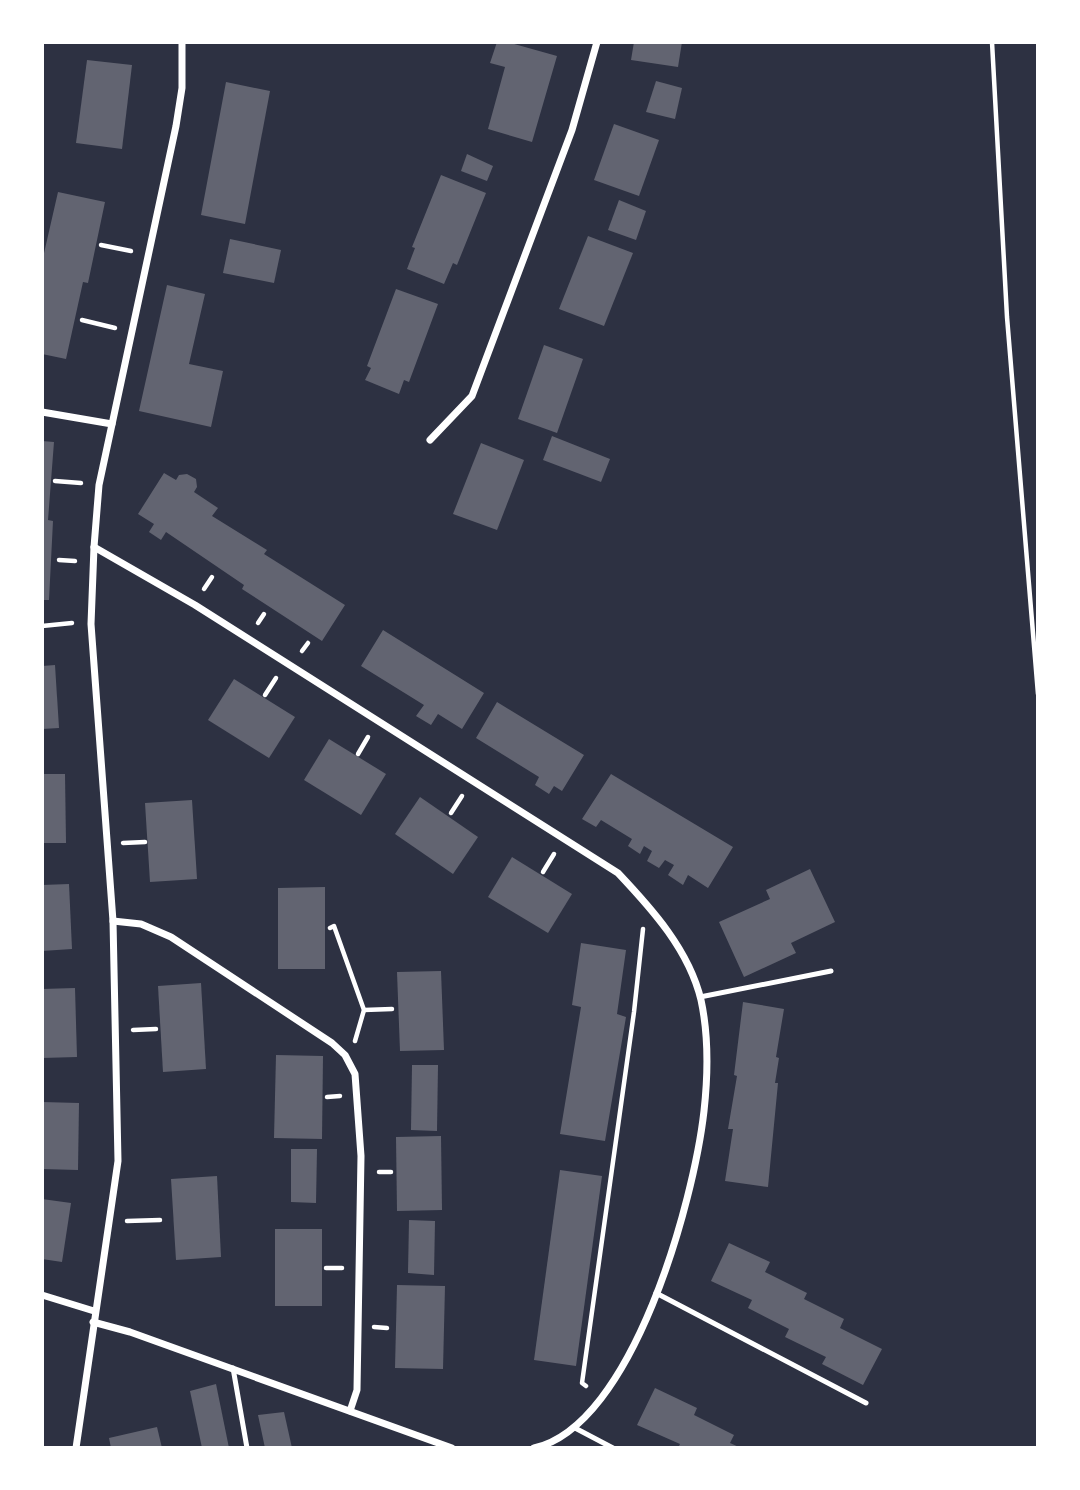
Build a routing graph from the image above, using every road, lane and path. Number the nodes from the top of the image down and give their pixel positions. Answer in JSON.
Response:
{"nodes":[{"id":1,"x":182,"y":42,"type":"edge"},
{"id":2,"x":597,"y":42,"type":"edge"},
{"id":3,"x":992,"y":42,"type":"edge"},
{"id":4,"x":101,"y":245,"type":"dead end"},
{"id":5,"x":150,"y":254,"type":"junction"},
{"id":6,"x":82,"y":320,"type":"dead end"},
{"id":7,"x":134,"y":332,"type":"junction"},
{"id":8,"x":42,"y":412,"type":"edge"},
{"id":9,"x":112,"y":424,"type":"junction"},
{"id":10,"x":430,"y":440,"type":"dead end"},
{"id":11,"x":94,"y":547,"type":"junction"},
{"id":12,"x":91,"y":624,"type":"junction"},
{"id":13,"x":42,"y":626,"type":"edge"},
{"id":14,"x":1038,"y":694,"type":"edge"},
{"id":15,"x":113,"y":921,"type":"junction"},
{"id":16,"x":330,"y":928,"type":"dead end"},
{"id":17,"x":641,"y":930,"type":"dead end"},
{"id":18,"x":831,"y":971,"type":"dead end"},
{"id":19,"x":700,"y":997,"type":"junction"},
{"id":20,"x":392,"y":1009,"type":"dead end"},
{"id":21,"x":364,"y":1010,"type":"junction"},
{"id":22,"x":345,"y":1055,"type":"junction"},
{"id":23,"x":110,"y":1215,"type":"junction"},
{"id":24,"x":160,"y":1220,"type":"dead end"},
{"id":25,"x":656,"y":1293,"type":"junction"},
{"id":26,"x":42,"y":1295,"type":"edge"},
{"id":27,"x":94,"y":1311,"type":"junction"},
{"id":28,"x":93,"y":1322,"type":"junction"},
{"id":29,"x":233,"y":1368,"type":"junction"},
{"id":30,"x":601,"y":1400,"type":"junction"},
{"id":31,"x":866,"y":1403,"type":"dead end"},
{"id":32,"x":350,"y":1411,"type":"junction"},
{"id":33,"x":575,"y":1428,"type":"junction"},
{"id":34,"x":76,"y":1448,"type":"edge"},
{"id":35,"x":247,"y":1448,"type":"edge"},
{"id":36,"x":452,"y":1448,"type":"edge"},
{"id":37,"x":534,"y":1448,"type":"edge"},
{"id":38,"x":613,"y":1448,"type":"edge"}],
"edges":[{"from":1,"to":5,"type":"street"},
{"from":2,"to":10,"type":"street"},
{"from":3,"to":14,"type":"path"},
{"from":4,"to":5,"type":"path"},
{"from":5,"to":7,"type":"street"},
{"from":6,"to":7,"type":"path"},
{"from":7,"to":9,"type":"street"},
{"from":8,"to":9,"type":"street"},
{"from":9,"to":11,"type":"street"},
{"from":11,"to":12,"type":"street"},
{"from":11,"to":19,"type":"street"},
{"from":12,"to":13,"type":"path"},
{"from":12,"to":15,"type":"street"},
{"from":15,"to":22,"type":"street"},
{"from":15,"to":23,"type":"street"},
{"from":16,"to":21,"type":"path"},
{"from":17,"to":30,"type":"path"},
{"from":18,"to":19,"type":"lane"},
{"from":19,"to":25,"type":"street"},
{"from":20,"to":21,"type":"path"},
{"from":21,"to":22,"type":"path"},
{"from":22,"to":32,"type":"street"},
{"from":23,"to":24,"type":"path"},
{"from":23,"to":27,"type":"street"},
{"from":25,"to":30,"type":"street"},
{"from":25,"to":31,"type":"lane"},
{"from":26,"to":27,"type":"street"},
{"from":27,"to":28,"type":"street"},
{"from":28,"to":29,"type":"street"},
{"from":28,"to":34,"type":"street"},
{"from":29,"to":32,"type":"street"},
{"from":29,"to":35,"type":"lane"},
{"from":30,"to":33,"type":"street"},
{"from":32,"to":36,"type":"street"},
{"from":33,"to":37,"type":"street"},
{"from":33,"to":38,"type":"lane"}]}
